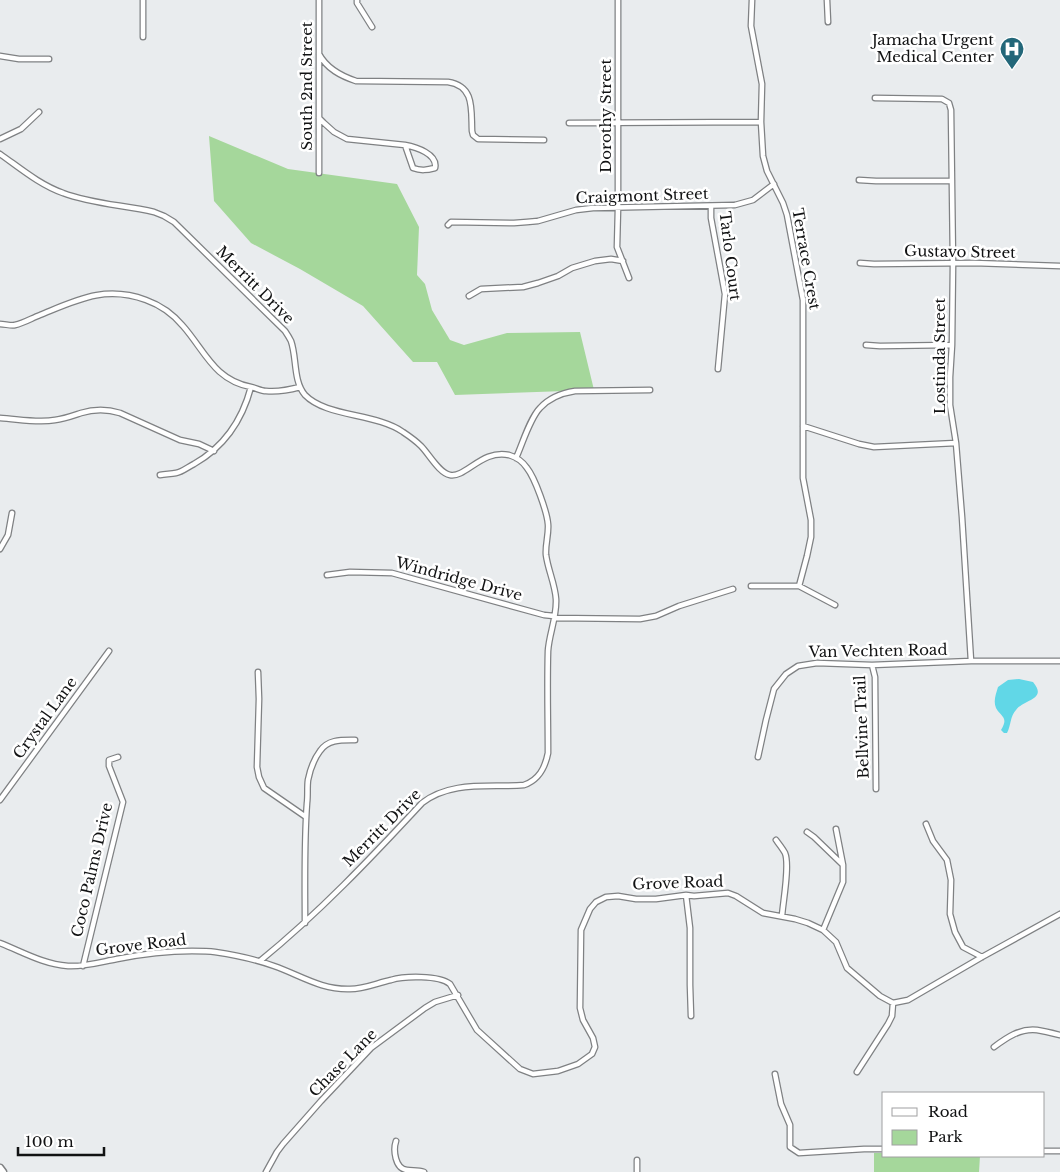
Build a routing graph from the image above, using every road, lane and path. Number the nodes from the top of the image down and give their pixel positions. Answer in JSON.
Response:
{"nodes":[{"id":1,"x":143,"y":0,"type":"edge"},
{"id":2,"x":319,"y":0,"type":"edge"},
{"id":3,"x":618,"y":0,"type":"edge"},
{"id":4,"x":752,"y":0,"type":"edge"},
{"id":5,"x":828,"y":0,"type":"edge"},
{"id":6,"x":357,"y":2,"type":"edge"},
{"id":7,"x":828,"y":22,"type":"dead end"},
{"id":8,"x":372,"y":27,"type":"dead end"},
{"id":9,"x":143,"y":37,"type":"dead end"},
{"id":10,"x":319,"y":54,"type":"junction"},
{"id":11,"x":0,"y":56,"type":"edge"},
{"id":12,"x":49,"y":59,"type":"dead end"},
{"id":13,"x":875,"y":98,"type":"dead end"},
{"id":14,"x":40,"y":112,"type":"dead end"},
{"id":15,"x":319,"y":118,"type":"junction"},
{"id":16,"x":761,"y":122,"type":"junction"},
{"id":17,"x":569,"y":123,"type":"dead end"},
{"id":18,"x":618,"y":124,"type":"junction"},
{"id":19,"x":0,"y":139,"type":"edge"},
{"id":20,"x":544,"y":140,"type":"dead end"},
{"id":21,"x":405,"y":144,"type":"junction"},
{"id":22,"x":0,"y":154,"type":"edge"},
{"id":23,"x":319,"y":173,"type":"dead end"},
{"id":24,"x":859,"y":180,"type":"dead end"},
{"id":25,"x":952,"y":181,"type":"junction"},
{"id":26,"x":774,"y":184,"type":"junction"},
{"id":27,"x":711,"y":206,"type":"junction"},
{"id":28,"x":618,"y":208,"type":"junction"},
{"id":29,"x":448,"y":225,"type":"dead end"},
{"id":30,"x":623,"y":261,"type":"junction"},
{"id":31,"x":860,"y":263,"type":"dead end"},
{"id":32,"x":953,"y":263,"type":"junction"},
{"id":33,"x":1060,"y":266,"type":"edge"},
{"id":34,"x":629,"y":278,"type":"dead end"},
{"id":35,"x":469,"y":296,"type":"dead end"},
{"id":36,"x":0,"y":324,"type":"edge"},
{"id":37,"x":866,"y":345,"type":"dead end"},
{"id":38,"x":952,"y":345,"type":"junction"},
{"id":39,"x":718,"y":369,"type":"dead end"},
{"id":40,"x":251,"y":387,"type":"junction"},
{"id":41,"x":300,"y":387,"type":"junction"},
{"id":42,"x":650,"y":390,"type":"dead end"},
{"id":43,"x":0,"y":418,"type":"edge"},
{"id":44,"x":803,"y":426,"type":"junction"},
{"id":45,"x":956,"y":443,"type":"junction"},
{"id":46,"x":214,"y":451,"type":"junction"},
{"id":47,"x":516,"y":458,"type":"junction"},
{"id":48,"x":160,"y":475,"type":"dead end"},
{"id":49,"x":12,"y":513,"type":"dead end"},
{"id":50,"x":0,"y":549,"type":"edge"},
{"id":51,"x":327,"y":575,"type":"dead end"},
{"id":52,"x":752,"y":586,"type":"dead end"},
{"id":53,"x":799,"y":586,"type":"junction"},
{"id":54,"x":733,"y":589,"type":"dead end"},
{"id":55,"x":835,"y":605,"type":"dead end"},
{"id":56,"x":554,"y":617,"type":"junction"},
{"id":57,"x":109,"y":651,"type":"dead end"},
{"id":58,"x":970,"y":661,"type":"junction"},
{"id":59,"x":1060,"y":661,"type":"edge"},
{"id":60,"x":872,"y":665,"type":"junction"},
{"id":61,"x":258,"y":672,"type":"dead end"},
{"id":62,"x":355,"y":740,"type":"dead end"},
{"id":63,"x":118,"y":757,"type":"dead end"},
{"id":64,"x":758,"y":757,"type":"dead end"},
{"id":65,"x":876,"y":790,"type":"dead end"},
{"id":66,"x":0,"y":800,"type":"edge"},
{"id":67,"x":306,"y":817,"type":"junction"},
{"id":68,"x":926,"y":824,"type":"dead end"},
{"id":69,"x":836,"y":829,"type":"dead end"},
{"id":70,"x":807,"y":832,"type":"dead end"},
{"id":71,"x":776,"y":840,"type":"dead end"},
{"id":72,"x":843,"y":865,"type":"junction"},
{"id":73,"x":686,"y":895,"type":"junction"},
{"id":74,"x":1060,"y":914,"type":"edge"},
{"id":75,"x":782,"y":916,"type":"junction"},
{"id":76,"x":305,"y":923,"type":"junction"},
{"id":77,"x":823,"y":930,"type":"junction"},
{"id":78,"x":0,"y":943,"type":"edge"},
{"id":79,"x":982,"y":957,"type":"junction"},
{"id":80,"x":260,"y":961,"type":"junction"},
{"id":81,"x":83,"y":966,"type":"junction"},
{"id":82,"x":458,"y":995,"type":"junction"},
{"id":83,"x":893,"y":1003,"type":"junction"},
{"id":84,"x":691,"y":1016,"type":"dead end"},
{"id":85,"x":1060,"y":1035,"type":"edge"},
{"id":86,"x":994,"y":1047,"type":"dead end"},
{"id":87,"x":856,"y":1072,"type":"dead end"},
{"id":88,"x":775,"y":1074,"type":"dead end"},
{"id":89,"x":396,"y":1141,"type":"dead end"},
{"id":90,"x":882,"y":1149,"type":"edge"},
{"id":91,"x":1045,"y":1151,"type":"edge"},
{"id":92,"x":1060,"y":1151,"type":"edge"},
{"id":93,"x":637,"y":1160,"type":"dead end"},
{"id":94,"x":0,"y":1168,"type":"edge"},
{"id":95,"x":3,"y":1172,"type":"edge"},
{"id":96,"x":266,"y":1172,"type":"edge"},
{"id":97,"x":424,"y":1172,"type":"edge"},
{"id":98,"x":637,"y":1172,"type":"edge"}],
"edges":[{"from":1,"to":9,"type":"street"},
{"from":2,"to":10,"type":"street","name":"South 2nd Street"},
{"from":3,"to":18,"type":"street","name":"Dorothy Street"},
{"from":4,"to":16,"type":"street","name":"Terrace Crest"},
{"from":5,"to":7,"type":"street"},
{"from":6,"to":8,"type":"street"},
{"from":10,"to":15,"type":"street","name":"South 2nd Street"},
{"from":10,"to":20,"type":"street"},
{"from":11,"to":12,"type":"street"},
{"from":13,"to":25,"type":"street","name":"Lostinda Street"},
{"from":14,"to":19,"type":"street"},
{"from":15,"to":21,"type":"street"},
{"from":15,"to":23,"type":"street","name":"South 2nd Street"},
{"from":16,"to":18,"type":"street"},
{"from":16,"to":26,"type":"street","name":"Terrace Crest"},
{"from":17,"to":18,"type":"street"},
{"from":18,"to":28,"type":"street","name":"Dorothy Street"},
{"from":21,"to":21,"type":"street"},
{"from":22,"to":41,"type":"street","name":"Merritt Drive"},
{"from":24,"to":25,"type":"street"},
{"from":25,"to":32,"type":"street","name":"Lostinda Street"},
{"from":26,"to":27,"type":"street","name":"Craigmont Street"},
{"from":26,"to":44,"type":"street","name":"Terrace Crest"},
{"from":27,"to":28,"type":"street","name":"Craigmont Street"},
{"from":27,"to":39,"type":"street","name":"Tarlo Court"},
{"from":28,"to":29,"type":"street","name":"Craigmont Street"},
{"from":28,"to":30,"type":"street","name":"Dorothy Street"},
{"from":30,"to":34,"type":"street","name":"Dorothy Street"},
{"from":30,"to":35,"type":"street"},
{"from":31,"to":32,"type":"street","name":"Gustavo Street"},
{"from":32,"to":33,"type":"street","name":"Gustavo Street"},
{"from":32,"to":38,"type":"street","name":"Lostinda Street"},
{"from":36,"to":40,"type":"street"},
{"from":37,"to":38,"type":"street"},
{"from":38,"to":45,"type":"street","name":"Lostinda Street"},
{"from":40,"to":41,"type":"street"},
{"from":40,"to":46,"type":"street"},
{"from":41,"to":47,"type":"street"},
{"from":42,"to":47,"type":"street"},
{"from":43,"to":46,"type":"street"},
{"from":44,"to":45,"type":"street"},
{"from":44,"to":53,"type":"street","name":"Terrace Crest"},
{"from":45,"to":58,"type":"street","name":"Lostinda Street"},
{"from":46,"to":48,"type":"street"},
{"from":47,"to":56,"type":"street","name":"Merritt Drive"},
{"from":49,"to":50,"type":"street"},
{"from":51,"to":56,"type":"street","name":"Windridge Drive"},
{"from":52,"to":53,"type":"street"},
{"from":53,"to":55,"type":"street"},
{"from":54,"to":56,"type":"street","name":"Windridge Drive"},
{"from":56,"to":76,"type":"street","name":"Merritt Drive"},
{"from":57,"to":66,"type":"street","name":"Crystal Lane"},
{"from":58,"to":59,"type":"street","name":"Van Vechten Road"},
{"from":58,"to":60,"type":"street","name":"Van Vechten Road"},
{"from":60,"to":64,"type":"street","name":"Van Vechten Road"},
{"from":60,"to":65,"type":"street","name":"Bellvine Trail"},
{"from":61,"to":67,"type":"street"},
{"from":62,"to":67,"type":"street"},
{"from":63,"to":81,"type":"street","name":"Coco Palms Drive"},
{"from":67,"to":76,"type":"street"},
{"from":68,"to":79,"type":"street"},
{"from":69,"to":72,"type":"street"},
{"from":70,"to":72,"type":"street"},
{"from":71,"to":75,"type":"street"},
{"from":72,"to":77,"type":"street"},
{"from":73,"to":75,"type":"street","name":"Grove Road"},
{"from":73,"to":82,"type":"street","name":"Grove Road"},
{"from":73,"to":84,"type":"street"},
{"from":74,"to":79,"type":"street"},
{"from":75,"to":77,"type":"street","name":"Grove Road"},
{"from":76,"to":80,"type":"street","name":"Merritt Drive"},
{"from":77,"to":83,"type":"street","name":"Grove Road"},
{"from":78,"to":81,"type":"street","name":"Grove Road"},
{"from":79,"to":83,"type":"street"},
{"from":80,"to":81,"type":"street","name":"Grove Road"},
{"from":80,"to":82,"type":"street","name":"Grove Road"},
{"from":82,"to":96,"type":"street","name":"Chase Lane"},
{"from":83,"to":87,"type":"street"},
{"from":85,"to":86,"type":"street"},
{"from":88,"to":90,"type":"street"},
{"from":89,"to":97,"type":"street"},
{"from":91,"to":92,"type":"street"},
{"from":93,"to":98,"type":"street"},
{"from":94,"to":95,"type":"main road"}]}
